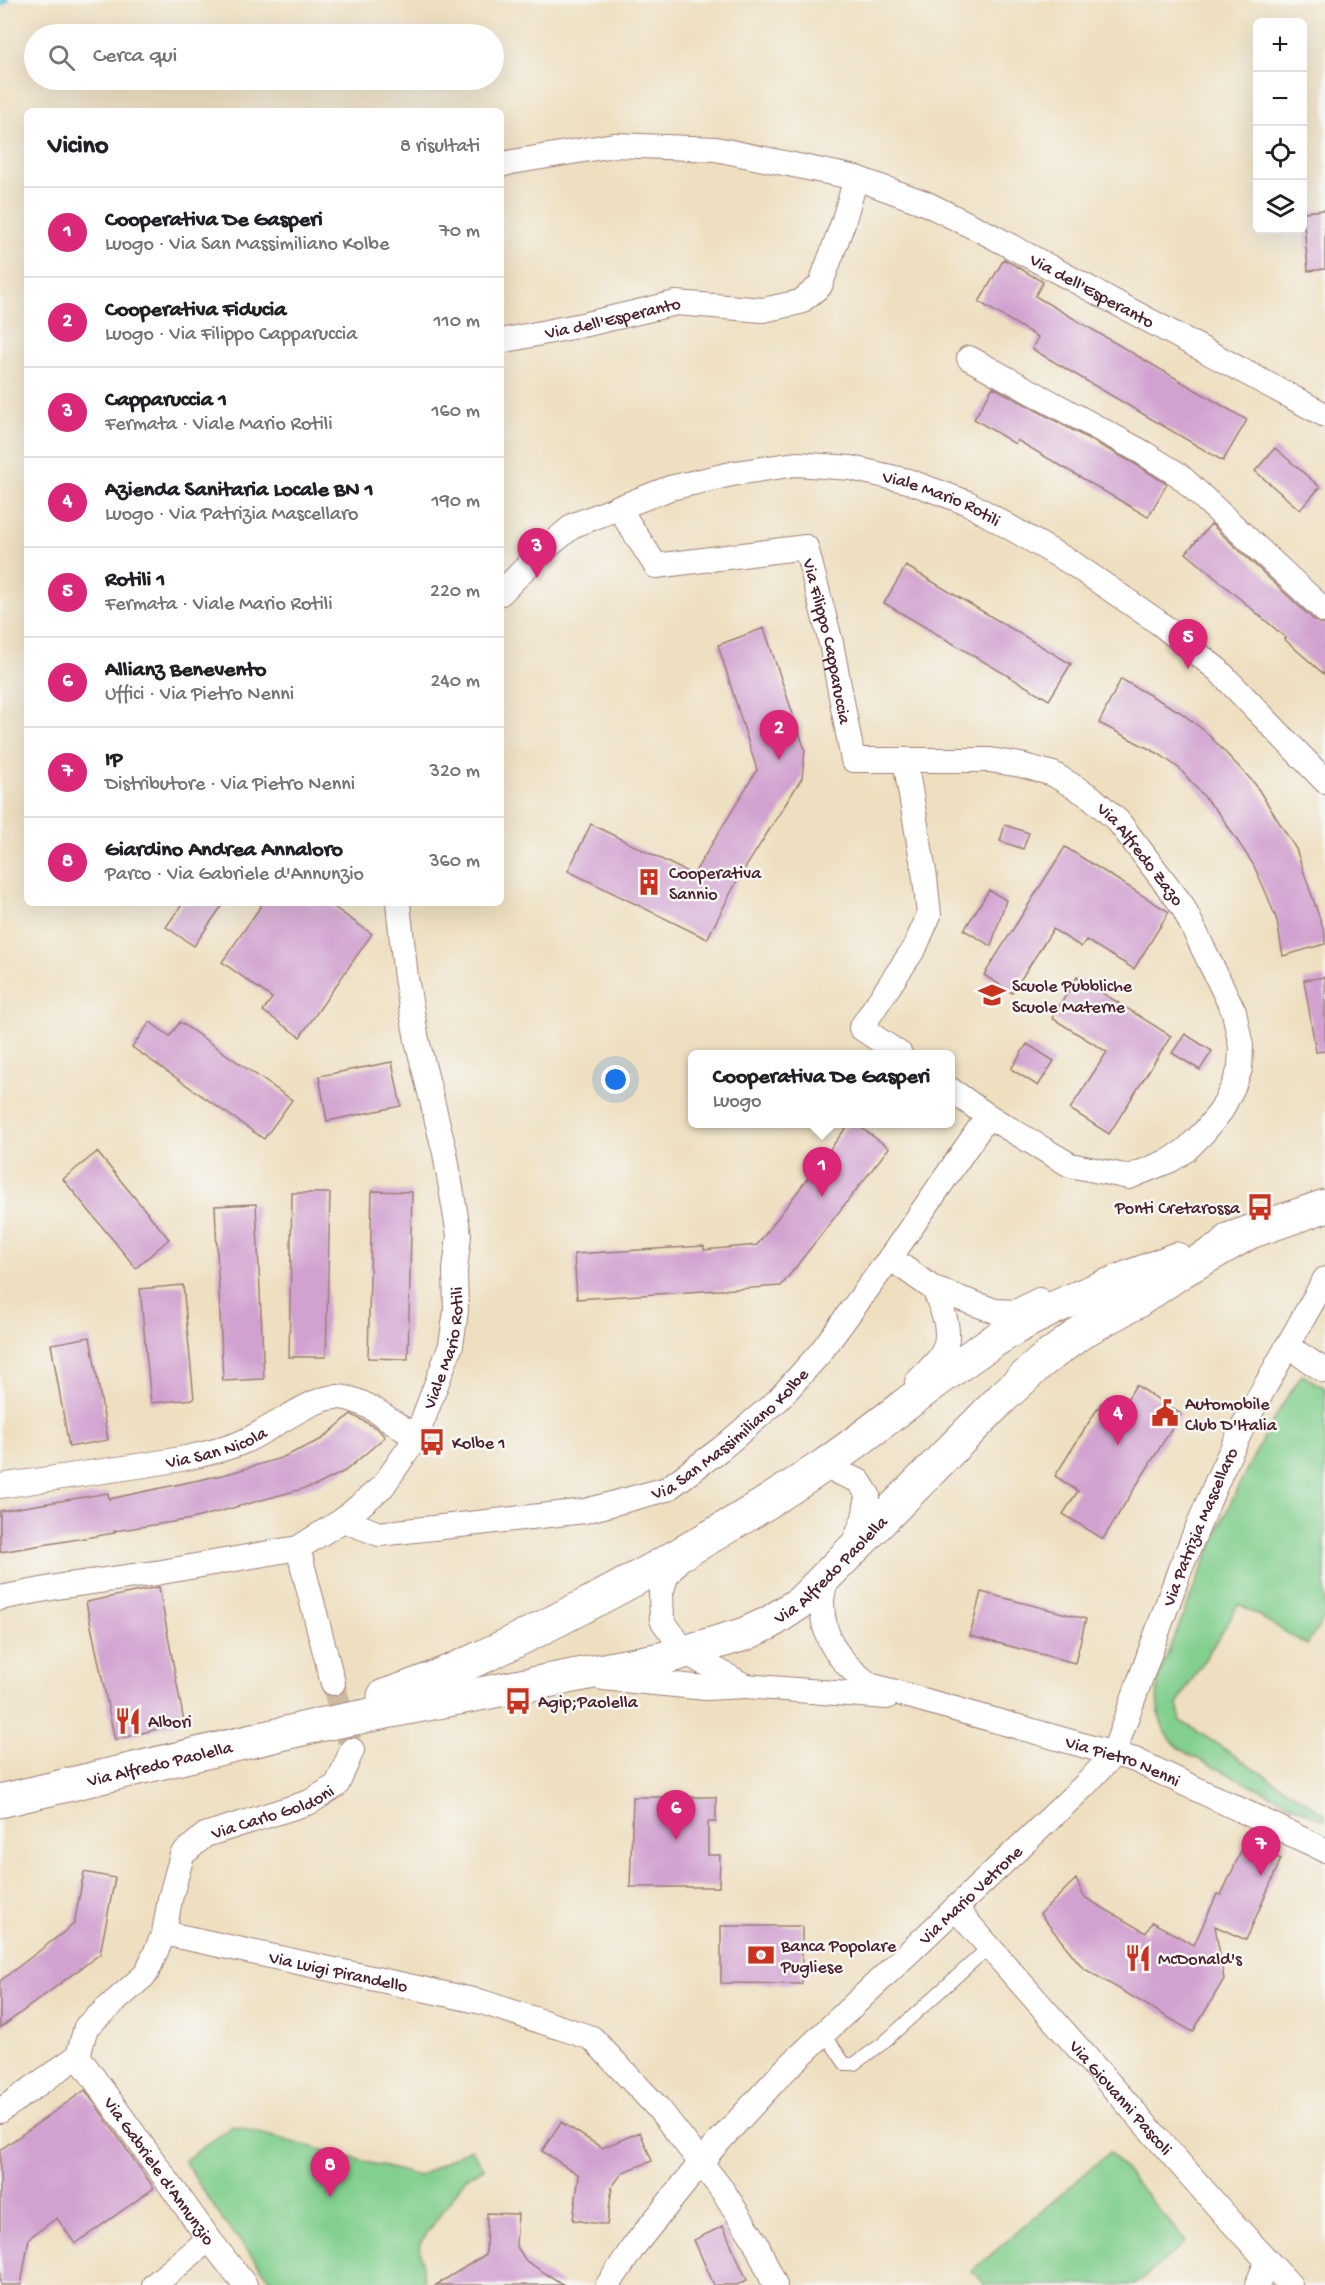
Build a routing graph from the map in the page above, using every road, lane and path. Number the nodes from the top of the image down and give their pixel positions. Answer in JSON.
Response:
{"nodes":[{"id":1,"x":504,"y":164,"type":"edge"},
{"id":2,"x":856,"y":178,"type":"junction"},
{"id":3,"x":504,"y":340,"type":"edge"},
{"id":4,"x":969,"y":358,"type":"dead end"},
{"id":5,"x":1325,"y":415,"type":"edge"},
{"id":6,"x":618,"y":507,"type":"junction"},
{"id":7,"x":504,"y":590,"type":"edge"},
{"id":8,"x":1325,"y":611,"type":"edge"},
{"id":9,"x":905,"y":760,"type":"junction"},
{"id":10,"x":1325,"y":781,"type":"edge"},
{"id":11,"x":398,"y":906,"type":"edge"},
{"id":12,"x":894,"y":1050,"type":"edge"},
{"id":13,"x":955,"y":1093,"type":"edge"},
{"id":14,"x":988,"y":1116,"type":"junction"},
{"id":15,"x":1319,"y":1208,"type":"edge"},
{"id":16,"x":1250,"y":1232,"type":"junction"},
{"id":17,"x":890,"y":1258,"type":"junction"},
{"id":18,"x":1325,"y":1279,"type":"edge"},
{"id":19,"x":934,"y":1289,"type":"junction"},
{"id":20,"x":1094,"y":1291,"type":"junction"},
{"id":21,"x":1287,"y":1346,"type":"junction"},
{"id":22,"x":1325,"y":1371,"type":"edge"},
{"id":23,"x":873,"y":1431,"type":"junction"},
{"id":24,"x":416,"y":1438,"type":"junction"},
{"id":25,"x":822,"y":1466,"type":"junction"},
{"id":26,"x":0,"y":1486,"type":"edge"},
{"id":27,"x":343,"y":1520,"type":"junction"},
{"id":28,"x":298,"y":1548,"type":"junction"},
{"id":29,"x":851,"y":1550,"type":"junction"},
{"id":30,"x":685,"y":1552,"type":"junction"},
{"id":31,"x":828,"y":1574,"type":"junction"},
{"id":32,"x":0,"y":1598,"type":"edge"},
{"id":33,"x":685,"y":1652,"type":"junction"},
{"id":34,"x":573,"y":1675,"type":"junction"},
{"id":35,"x":333,"y":1683,"type":"tunnel mouth"},
{"id":36,"x":745,"y":1686,"type":"junction"},
{"id":37,"x":910,"y":1698,"type":"junction"},
{"id":38,"x":319,"y":1725,"type":"junction"},
{"id":39,"x":352,"y":1750,"type":"tunnel mouth"},
{"id":40,"x":1113,"y":1755,"type":"junction"},
{"id":41,"x":0,"y":1801,"type":"edge"},
{"id":42,"x":1325,"y":1850,"type":"edge"},
{"id":43,"x":955,"y":1908,"type":"junction"},
{"id":44,"x":164,"y":1933,"type":"junction"},
{"id":45,"x":989,"y":1947,"type":"junction"},
{"id":46,"x":824,"y":2033,"type":"junction"},
{"id":47,"x":78,"y":2056,"type":"junction"},
{"id":48,"x":0,"y":2111,"type":"edge"},
{"id":49,"x":701,"y":2163,"type":"junction"},
{"id":50,"x":209,"y":2239,"type":"junction"},
{"id":51,"x":1267,"y":2262,"type":"junction"},
{"id":52,"x":154,"y":2285,"type":"edge"},
{"id":53,"x":245,"y":2285,"type":"edge"},
{"id":54,"x":608,"y":2285,"type":"edge"},
{"id":55,"x":775,"y":2285,"type":"edge"},
{"id":56,"x":1257,"y":2285,"type":"edge"},
{"id":57,"x":1290,"y":2285,"type":"edge"}],
"edges":[{"from":1,"to":2,"type":"street","name":"Via dell'Esperanto"},
{"from":2,"to":3,"type":"street","name":"Via dell'Esperanto"},
{"from":2,"to":5,"type":"street","name":"Via dell'Esperanto"},
{"from":4,"to":8,"type":"street"},
{"from":6,"to":7,"type":"street","name":"Viale Mario Rotili"},
{"from":6,"to":9,"type":"street","name":"Via Filippo Capparuccia"},
{"from":6,"to":10,"type":"street","name":"Viale Mario Rotili"},
{"from":9,"to":12,"type":"street"},
{"from":9,"to":14,"type":"street","name":"Via Alfredo Zazo"},
{"from":11,"to":24,"type":"street","name":"Viale Mario Rotili"},
{"from":13,"to":14,"type":"street","name":"Via Alfredo Zazo"},
{"from":14,"to":17,"type":"street","name":"Via San Massimiliano Kolbe"},
{"from":15,"to":16,"type":"main road","name":"Via Alfredo Paolella"},
{"from":16,"to":20,"type":"main road","name":"Via Alfredo Paolella"},
{"from":16,"to":29,"type":"main road","name":"Via Alfredo Paolella"},
{"from":17,"to":19,"type":"street"},
{"from":17,"to":27,"type":"street","name":"Via San Massimiliano Kolbe"},
{"from":18,"to":21,"type":"street","name":"Via Patrizia Mascellaro"},
{"from":19,"to":20,"type":"street"},
{"from":19,"to":23,"type":"street"},
{"from":20,"to":23,"type":"main road","name":"Via Alfredo Paolella"},
{"from":21,"to":22,"type":"street"},
{"from":21,"to":40,"type":"street","name":"Via Patrizia Mascellaro"},
{"from":23,"to":25,"type":"main road","name":"Via Alfredo Paolella"},
{"from":24,"to":26,"type":"street","name":"Via San Nicola"},
{"from":24,"to":27,"type":"street","name":"Viale Mario Rotili"},
{"from":25,"to":29,"type":"street"},
{"from":25,"to":30,"type":"main road","name":"Via Alfredo Paolella"},
{"from":27,"to":28,"type":"street","name":"Viale Mario Rotili"},
{"from":28,"to":32,"type":"street","name":"Viale Mario Rotili"},
{"from":28,"to":35,"type":"street"},
{"from":29,"to":31,"type":"main road","name":"Via Alfredo Paolella"},
{"from":30,"to":33,"type":"street"},
{"from":30,"to":38,"type":"main road","name":"Via Alfredo Paolella"},
{"from":31,"to":33,"type":"main road","name":"Via Alfredo Paolella"},
{"from":31,"to":37,"type":"street","name":"Via Pietro Nenni"},
{"from":33,"to":34,"type":"main road","name":"Via Alfredo Paolella"},
{"from":33,"to":36,"type":"street","name":"Via Pietro Nenni"},
{"from":34,"to":36,"type":"street"},
{"from":34,"to":38,"type":"main road","name":"Via Alfredo Paolella"},
{"from":36,"to":37,"type":"street","name":"Via Pietro Nenni"},
{"from":37,"to":40,"type":"street","name":"Via Pietro Nenni"},
{"from":38,"to":41,"type":"main road","name":"Via Alfredo Paolella"},
{"from":39,"to":44,"type":"street","name":"Via Carlo Goldoni"},
{"from":40,"to":42,"type":"street","name":"Via Pietro Nenni"},
{"from":40,"to":43,"type":"street","name":"Via Mario Vetrone"},
{"from":43,"to":45,"type":"street","name":"Via Giovanni Pascoli"},
{"from":43,"to":46,"type":"street","name":"Via Mario Vetrone"},
{"from":44,"to":47,"type":"street"},
{"from":44,"to":49,"type":"street","name":"Via Luigi Pirandello"},
{"from":45,"to":46,"type":"lane"},
{"from":45,"to":51,"type":"street","name":"Via Giovanni Pascoli"},
{"from":46,"to":49,"type":"street","name":"Via Mario Vetrone"},
{"from":47,"to":48,"type":"street"},
{"from":47,"to":50,"type":"street","name":"Via Gabriele d'Annunzio"},
{"from":49,"to":54,"type":"street","name":"Via Mario Vetrone"},
{"from":49,"to":55,"type":"street","name":"Via Luigi Pirandello"},
{"from":50,"to":52,"type":"street"},
{"from":50,"to":53,"type":"street","name":"Via Gabriele d'Annunzio"},
{"from":51,"to":56,"type":"street"},
{"from":51,"to":57,"type":"street","name":"Via Giovanni Pascoli"}]}
